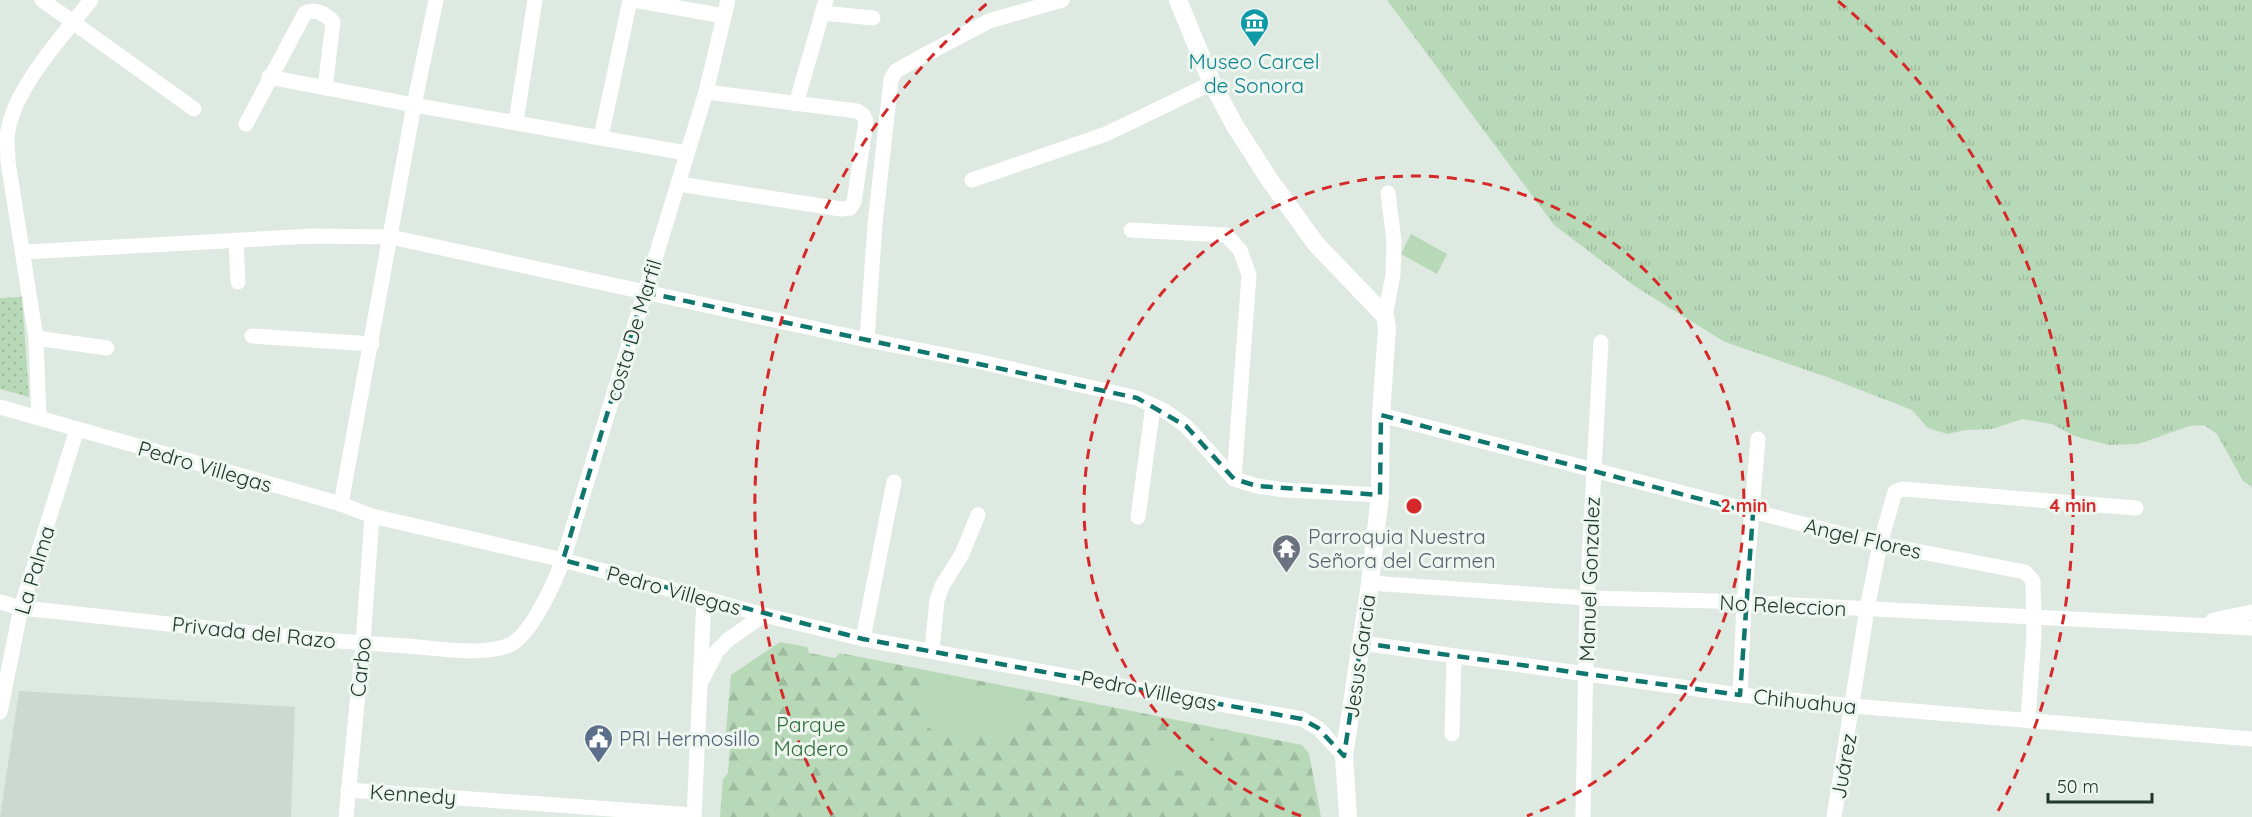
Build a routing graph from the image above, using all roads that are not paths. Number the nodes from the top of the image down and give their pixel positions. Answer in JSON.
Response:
{"nodes":[{"id":1,"x":42,"y":0,"type":"edge"},
{"id":2,"x":91,"y":0,"type":"edge"},
{"id":3,"x":436,"y":0,"type":"edge"},
{"id":4,"x":535,"y":0,"type":"edge"},
{"id":5,"x":630,"y":0,"type":"edge"},
{"id":6,"x":634,"y":0,"type":"edge"},
{"id":7,"x":728,"y":0,"type":"edge"},
{"id":8,"x":1062,"y":0,"type":"edge"},
{"id":9,"x":1178,"y":0,"type":"edge"},
{"id":10,"x":824,"y":7,"type":"edge"},
{"id":11,"x":724,"y":16,"type":"junction"},
{"id":12,"x":873,"y":18,"type":"dead end"},
{"id":13,"x":72,"y":24,"type":"junction"},
{"id":14,"x":269,"y":77,"type":"junction"},
{"id":15,"x":1212,"y":83,"type":"junction"},
{"id":16,"x":325,"y":88,"type":"junction"},
{"id":17,"x":705,"y":92,"type":"junction"},
{"id":18,"x":796,"y":104,"type":"junction"},
{"id":19,"x":414,"y":105,"type":"junction"},
{"id":20,"x":194,"y":109,"type":"dead end"},
{"id":21,"x":516,"y":122,"type":"junction"},
{"id":22,"x":246,"y":124,"type":"dead end"},
{"id":23,"x":601,"y":137,"type":"junction"},
{"id":24,"x":686,"y":153,"type":"junction"},
{"id":25,"x":972,"y":180,"type":"dead end"},
{"id":26,"x":678,"y":184,"type":"junction"},
{"id":27,"x":1388,"y":193,"type":"dead end"},
{"id":28,"x":1131,"y":230,"type":"dead end"},
{"id":29,"x":391,"y":237,"type":"junction"},
{"id":30,"x":237,"y":240,"type":"junction"},
{"id":31,"x":24,"y":252,"type":"junction"},
{"id":32,"x":238,"y":282,"type":"dead end"},
{"id":33,"x":644,"y":292,"type":"junction"},
{"id":34,"x":1385,"y":316,"type":"junction"},
{"id":35,"x":252,"y":336,"type":"dead end"},
{"id":36,"x":36,"y":338,"type":"junction"},
{"id":37,"x":867,"y":340,"type":"junction"},
{"id":38,"x":1601,"y":342,"type":"dead end"},
{"id":39,"x":372,"y":344,"type":"junction"},
{"id":40,"x":107,"y":348,"type":"dead end"},
{"id":41,"x":1153,"y":406,"type":"junction"},
{"id":42,"x":0,"y":407,"type":"edge"},
{"id":43,"x":1381,"y":415,"type":"junction"},
{"id":44,"x":39,"y":418,"type":"junction"},
{"id":45,"x":77,"y":429,"type":"junction"},
{"id":46,"x":1758,"y":440,"type":"dead end"},
{"id":47,"x":1594,"y":470,"type":"junction"},
{"id":48,"x":1234,"y":479,"type":"junction"},
{"id":49,"x":894,"y":482,"type":"dead end"},
{"id":50,"x":1380,"y":495,"type":"junction"},
{"id":51,"x":341,"y":504,"type":"junction"},
{"id":52,"x":2136,"y":508,"type":"dead end"},
{"id":53,"x":1753,"y":513,"type":"junction"},
{"id":54,"x":978,"y":515,"type":"dead end"},
{"id":55,"x":372,"y":516,"type":"junction"},
{"id":56,"x":1138,"y":517,"type":"dead end"},
{"id":57,"x":1880,"y":544,"type":"junction"},
{"id":58,"x":563,"y":560,"type":"junction"},
{"id":59,"x":1370,"y":583,"type":"junction"},
{"id":60,"x":704,"y":598,"type":"junction"},
{"id":61,"x":1587,"y":598,"type":"junction"},
{"id":62,"x":0,"y":602,"type":"edge"},
{"id":63,"x":1744,"y":603,"type":"junction"},
{"id":64,"x":21,"y":608,"type":"junction"},
{"id":65,"x":1867,"y":609,"type":"junction"},
{"id":66,"x":2252,"y":612,"type":"edge"},
{"id":67,"x":764,"y":615,"type":"junction"},
{"id":68,"x":2033,"y":617,"type":"junction"},
{"id":69,"x":2196,"y":624,"type":"junction"},
{"id":70,"x":2252,"y":628,"type":"edge"},
{"id":71,"x":863,"y":639,"type":"junction"},
{"id":72,"x":363,"y":643,"type":"junction"},
{"id":73,"x":1361,"y":643,"type":"junction"},
{"id":74,"x":509,"y":646,"type":"joint"},
{"id":75,"x":932,"y":650,"type":"junction"},
{"id":76,"x":1454,"y":656,"type":"junction"},
{"id":77,"x":1586,"y":674,"type":"junction"},
{"id":78,"x":700,"y":684,"type":"junction"},
{"id":79,"x":1740,"y":695,"type":"junction"},
{"id":80,"x":1853,"y":706,"type":"junction"},
{"id":81,"x":0,"y":712,"type":"edge"},
{"id":82,"x":2028,"y":720,"type":"junction"},
{"id":83,"x":1452,"y":734,"type":"dead end"},
{"id":84,"x":2252,"y":739,"type":"edge"},
{"id":85,"x":1344,"y":756,"type":"junction"},
{"id":86,"x":348,"y":789,"type":"junction"},
{"id":87,"x":694,"y":816,"type":"edge"},
{"id":88,"x":346,"y":817,"type":"edge"},
{"id":89,"x":1348,"y":817,"type":"edge"},
{"id":90,"x":1583,"y":817,"type":"edge"},
{"id":91,"x":1834,"y":817,"type":"edge"}],
"edges":[{"from":1,"to":13,"type":"street"},
{"from":2,"to":13,"type":"street"},
{"from":3,"to":19,"type":"street"},
{"from":4,"to":21,"type":"street"},
{"from":5,"to":23,"type":"street"},
{"from":6,"to":11,"type":"street"},
{"from":7,"to":11,"type":"street","name":"costa De Marfil"},
{"from":8,"to":37,"type":"street"},
{"from":9,"to":15,"type":"street"},
{"from":10,"to":12,"type":"street"},
{"from":10,"to":18,"type":"street"},
{"from":11,"to":17,"type":"street","name":"costa De Marfil"},
{"from":13,"to":20,"type":"street"},
{"from":13,"to":31,"type":"street"},
{"from":14,"to":16,"type":"street"},
{"from":14,"to":16,"type":"street"},
{"from":14,"to":22,"type":"street"},
{"from":15,"to":25,"type":"street"},
{"from":15,"to":34,"type":"street"},
{"from":16,"to":19,"type":"street"},
{"from":17,"to":18,"type":"street"},
{"from":17,"to":24,"type":"street","name":"costa De Marfil"},
{"from":18,"to":26,"type":"street"},
{"from":19,"to":21,"type":"street"},
{"from":19,"to":29,"type":"street"},
{"from":21,"to":23,"type":"street"},
{"from":23,"to":24,"type":"street"},
{"from":24,"to":26,"type":"street","name":"costa De Marfil"},
{"from":26,"to":33,"type":"street","name":"costa De Marfil"},
{"from":27,"to":34,"type":"street"},
{"from":28,"to":48,"type":"street"},
{"from":29,"to":30,"type":"street"},
{"from":29,"to":33,"type":"street"},
{"from":29,"to":39,"type":"street"},
{"from":30,"to":31,"type":"street"},
{"from":30,"to":32,"type":"street"},
{"from":31,"to":36,"type":"street"},
{"from":33,"to":37,"type":"street"},
{"from":33,"to":58,"type":"street","name":"costa De Marfil"},
{"from":34,"to":43,"type":"street","name":"Jesus Garcia"},
{"from":35,"to":39,"type":"street"},
{"from":36,"to":40,"type":"street"},
{"from":36,"to":44,"type":"street"},
{"from":37,"to":41,"type":"street"},
{"from":38,"to":47,"type":"street","name":"Manuel Gonzalez"},
{"from":39,"to":51,"type":"street"},
{"from":41,"to":48,"type":"street"},
{"from":41,"to":56,"type":"street"},
{"from":42,"to":44,"type":"street","name":"Pedro Villegas"},
{"from":43,"to":47,"type":"street","name":"Angel Flores"},
{"from":43,"to":50,"type":"street","name":"Jesus Garcia"},
{"from":44,"to":45,"type":"street","name":"Pedro Villegas"},
{"from":45,"to":51,"type":"street","name":"Pedro Villegas"},
{"from":45,"to":64,"type":"street","name":"La Palma"},
{"from":46,"to":53,"type":"street"},
{"from":47,"to":53,"type":"street","name":"Angel Flores"},
{"from":47,"to":61,"type":"street","name":"Manuel Gonzalez"},
{"from":48,"to":50,"type":"street"},
{"from":49,"to":71,"type":"street"},
{"from":50,"to":59,"type":"street","name":"Jesus Garcia"},
{"from":51,"to":55,"type":"street","name":"Pedro Villegas"},
{"from":52,"to":57,"type":"street","name":"Juárez"},
{"from":53,"to":57,"type":"street","name":"Angel Flores"},
{"from":53,"to":63,"type":"street"},
{"from":54,"to":75,"type":"street"},
{"from":55,"to":58,"type":"street","name":"Pedro Villegas"},
{"from":55,"to":72,"type":"street","name":"Carbo"},
{"from":57,"to":65,"type":"street","name":"Juárez"},
{"from":57,"to":68,"type":"street","name":"Angel Flores"},
{"from":58,"to":60,"type":"street","name":"Pedro Villegas"},
{"from":58,"to":74,"type":"street","name":"costa De Marfil"},
{"from":59,"to":61,"type":"street","name":"No Releccion"},
{"from":59,"to":73,"type":"street","name":"Jesus Garcia"},
{"from":60,"to":67,"type":"street","name":"Pedro Villegas"},
{"from":60,"to":78,"type":"street"},
{"from":61,"to":63,"type":"street","name":"No Releccion"},
{"from":61,"to":77,"type":"street","name":"Manuel Gonzalez"},
{"from":62,"to":64,"type":"street","name":"Privada del Razo"},
{"from":63,"to":65,"type":"street","name":"No Releccion"},
{"from":63,"to":79,"type":"street"},
{"from":64,"to":72,"type":"street","name":"Privada del Razo"},
{"from":64,"to":81,"type":"street","name":"La Palma"},
{"from":65,"to":68,"type":"street","name":"No Releccion"},
{"from":65,"to":80,"type":"street","name":"Juárez"},
{"from":66,"to":69,"type":"street"},
{"from":67,"to":71,"type":"street","name":"Pedro Villegas"},
{"from":67,"to":78,"type":"street"},
{"from":68,"to":69,"type":"street","name":"No Releccion"},
{"from":68,"to":82,"type":"street","name":"Angel Flores"},
{"from":69,"to":70,"type":"street"},
{"from":71,"to":75,"type":"street","name":"Pedro Villegas"},
{"from":72,"to":74,"type":"street","name":"Privada del Razo"},
{"from":72,"to":86,"type":"street","name":"Carbo"},
{"from":73,"to":76,"type":"street","name":"Chihuahua"},
{"from":73,"to":85,"type":"street","name":"Jesus Garcia"},
{"from":75,"to":85,"type":"street","name":"Pedro Villegas"},
{"from":76,"to":77,"type":"street","name":"Chihuahua"},
{"from":76,"to":83,"type":"street"},
{"from":77,"to":79,"type":"street","name":"Chihuahua"},
{"from":77,"to":90,"type":"street","name":"Manuel Gonzalez"},
{"from":78,"to":87,"type":"street"},
{"from":79,"to":80,"type":"street","name":"Chihuahua"},
{"from":80,"to":82,"type":"street","name":"Chihuahua"},
{"from":80,"to":91,"type":"street","name":"Juárez"},
{"from":82,"to":84,"type":"street","name":"Chihuahua"},
{"from":85,"to":89,"type":"street","name":"Jesus Garcia"},
{"from":86,"to":87,"type":"street","name":"Kennedy"},
{"from":86,"to":88,"type":"street","name":"Carbo"}]}
